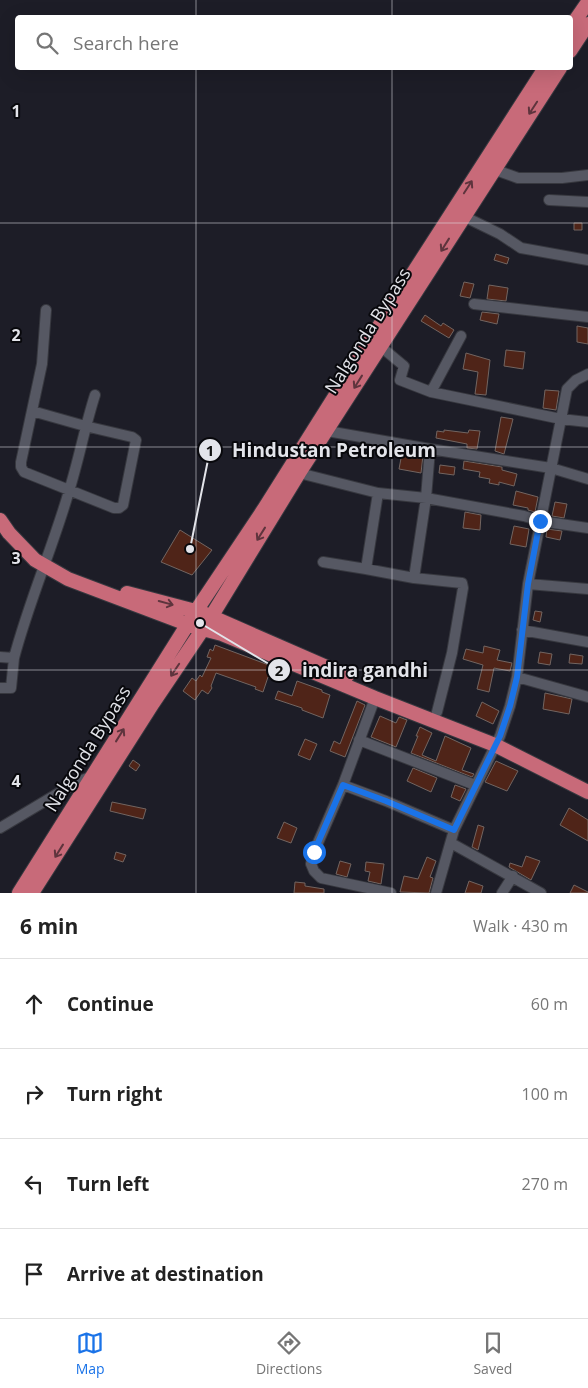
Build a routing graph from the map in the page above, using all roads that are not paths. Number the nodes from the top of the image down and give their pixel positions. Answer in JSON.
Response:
{"nodes":[{"id":1,"x":588,"y":2,"type":"edge"},
{"id":2,"x":573,"y":24,"type":"edge"},
{"id":3,"x":588,"y":24,"type":"edge"},
{"id":4,"x":573,"y":46,"type":"edge"},
{"id":5,"x":544,"y":70,"type":"edge"},
{"id":6,"x":559,"y":70,"type":"edge"},
{"id":7,"x":493,"y":169,"type":"junction"},
{"id":8,"x":588,"y":175,"type":"edge"},
{"id":9,"x":549,"y":200,"type":"dead end"},
{"id":10,"x":588,"y":202,"type":"edge"},
{"id":11,"x":463,"y":216,"type":"junction"},
{"id":12,"x":588,"y":260,"type":"edge"},
{"id":13,"x":474,"y":304,"type":"dead end"},
{"id":14,"x":46,"y":310,"type":"dead end"},
{"id":15,"x":588,"y":317,"type":"edge"},
{"id":16,"x":461,"y":336,"type":"dead end"},
{"id":17,"x":380,"y":346,"type":"junction"},
{"id":18,"x":588,"y":374,"type":"edge"},
{"id":19,"x":431,"y":392,"type":"junction"},
{"id":20,"x":95,"y":395,"type":"dead end"},
{"id":21,"x":32,"y":411,"type":"junction"},
{"id":22,"x":561,"y":419,"type":"junction"},
{"id":23,"x":588,"y":422,"type":"edge"},
{"id":24,"x":85,"y":426,"type":"junction"},
{"id":25,"x":327,"y":430,"type":"junction"},
{"id":26,"x":430,"y":449,"type":"junction"},
{"id":27,"x":551,"y":468,"type":"junction"},
{"id":28,"x":299,"y":473,"type":"junction"},
{"id":29,"x":588,"y":479,"type":"edge"},
{"id":30,"x":70,"y":490,"type":"junction"},
{"id":31,"x":378,"y":493,"type":"junction"},
{"id":32,"x":426,"y":498,"type":"junction"},
{"id":33,"x":540,"y":521,"type":"junction"},
{"id":34,"x":2,"y":528,"type":"edge"},
{"id":35,"x":588,"y":528,"type":"edge"},
{"id":36,"x":323,"y":562,"type":"dead end"},
{"id":37,"x":44,"y":566,"type":"junction"},
{"id":38,"x":366,"y":570,"type":"junction"},
{"id":39,"x":414,"y":578,"type":"junction"},
{"id":40,"x":84,"y":584,"type":"junction"},
{"id":41,"x":528,"y":584,"type":"junction"},
{"id":42,"x":588,"y":589,"type":"edge"},
{"id":43,"x":196,"y":611,"type":"junction"},
{"id":44,"x":211,"y":617,"type":"junction"},
{"id":45,"x":188,"y":624,"type":"junction"},
{"id":46,"x":202,"y":629,"type":"junction"},
{"id":47,"x":522,"y":630,"type":"junction"},
{"id":48,"x":588,"y":642,"type":"edge"},
{"id":49,"x":0,"y":657,"type":"edge"},
{"id":50,"x":14,"y":658,"type":"junction"},
{"id":51,"x":517,"y":677,"type":"junction"},
{"id":52,"x":0,"y":688,"type":"edge"},
{"id":53,"x":588,"y":697,"type":"edge"},
{"id":54,"x":375,"y":698,"type":"junction"},
{"id":55,"x":437,"y":712,"type":"junction"},
{"id":56,"x":360,"y":740,"type":"junction"},
{"id":57,"x":497,"y":741,"type":"junction"},
{"id":58,"x":94,"y":776,"type":"junction"},
{"id":59,"x":588,"y":781,"type":"edge"},
{"id":60,"x":343,"y":785,"type":"junction"},
{"id":61,"x":475,"y":785,"type":"junction"},
{"id":62,"x":588,"y":792,"type":"edge"},
{"id":63,"x":0,"y":828,"type":"edge"},
{"id":64,"x":454,"y":830,"type":"junction"},
{"id":65,"x":451,"y":843,"type":"junction"},
{"id":66,"x":513,"y":876,"type":"junction"},
{"id":67,"x":340,"y":882,"type":"junction"},
{"id":68,"x":19,"y":893,"type":"edge"},
{"id":69,"x":32,"y":893,"type":"edge"},
{"id":70,"x":339,"y":893,"type":"edge"},
{"id":71,"x":391,"y":893,"type":"edge"},
{"id":72,"x":436,"y":893,"type":"edge"},
{"id":73,"x":502,"y":893,"type":"edge"},
{"id":74,"x":541,"y":893,"type":"edge"}],
"edges":[{"from":1,"to":2,"type":"highway"},
{"from":3,"to":4,"type":"highway"},
{"from":43,"to":5,"type":"highway","name":"Nalgonda Bypass","one_way":true},
{"from":6,"to":7,"type":"highway","name":"Nalgonda Bypass","one_way":true},
{"from":7,"to":8,"type":"street"},
{"from":7,"to":11,"type":"highway","name":"Nalgonda Bypass"},
{"from":9,"to":10,"type":"street"},
{"from":11,"to":12,"type":"street"},
{"from":11,"to":17,"type":"highway","name":"Nalgonda Bypass","one_way":true},
{"from":13,"to":15,"type":"street"},
{"from":14,"to":21,"type":"street"},
{"from":16,"to":19,"type":"street"},
{"from":17,"to":19,"type":"street"},
{"from":17,"to":25,"type":"highway","name":"Nalgonda Bypass","one_way":true},
{"from":18,"to":22,"type":"street"},
{"from":19,"to":22,"type":"street"},
{"from":20,"to":24,"type":"street"},
{"from":21,"to":24,"type":"street"},
{"from":21,"to":30,"type":"street"},
{"from":22,"to":23,"type":"street"},
{"from":22,"to":27,"type":"street"},
{"from":24,"to":30,"type":"street"},
{"from":24,"to":30,"type":"street"},
{"from":25,"to":26,"type":"street"},
{"from":25,"to":28,"type":"highway","name":"Nalgonda Bypass"},
{"from":26,"to":27,"type":"street"},
{"from":26,"to":32,"type":"street"},
{"from":27,"to":29,"type":"street"},
{"from":27,"to":33,"type":"street"},
{"from":28,"to":31,"type":"street"},
{"from":28,"to":44,"type":"highway","name":"Nalgonda Bypass","one_way":true},
{"from":30,"to":37,"type":"street"},
{"from":31,"to":32,"type":"street"},
{"from":31,"to":38,"type":"street"},
{"from":32,"to":33,"type":"street"},
{"from":32,"to":39,"type":"street"},
{"from":33,"to":35,"type":"street"},
{"from":33,"to":41,"type":"street"},
{"from":34,"to":37,"type":"highway"},
{"from":36,"to":38,"type":"street"},
{"from":37,"to":40,"type":"highway"},
{"from":37,"to":50,"type":"street"},
{"from":38,"to":39,"type":"street"},
{"from":39,"to":55,"type":"street"},
{"from":40,"to":43,"type":"highway","one_way":true},
{"from":40,"to":45,"type":"highway"},
{"from":41,"to":42,"type":"street"},
{"from":41,"to":47,"type":"street"},
{"from":43,"to":44,"type":"highway"},
{"from":43,"to":45,"type":"highway","name":"Nalgonda Bypass"},
{"from":44,"to":46,"type":"highway","name":"Nalgonda Bypass"},
{"from":44,"to":55,"type":"highway"},
{"from":45,"to":46,"type":"highway"},
{"from":58,"to":45,"type":"highway","name":"Nalgonda Bypass","one_way":true},
{"from":46,"to":54,"type":"highway"},
{"from":46,"to":69,"type":"highway","name":"Nalgonda Bypass","one_way":true},
{"from":47,"to":48,"type":"street"},
{"from":47,"to":51,"type":"street"},
{"from":49,"to":50,"type":"street"},
{"from":50,"to":52,"type":"street"},
{"from":51,"to":53,"type":"street"},
{"from":51,"to":57,"type":"street"},
{"from":54,"to":56,"type":"street"},
{"from":54,"to":57,"type":"highway"},
{"from":55,"to":57,"type":"highway"},
{"from":56,"to":60,"type":"street"},
{"from":56,"to":61,"type":"street"},
{"from":57,"to":59,"type":"highway"},
{"from":57,"to":61,"type":"street"},
{"from":57,"to":62,"type":"highway"},
{"from":58,"to":63,"type":"street"},
{"from":58,"to":68,"type":"highway","name":"Nalgonda Bypass"},
{"from":60,"to":64,"type":"street"},
{"from":60,"to":67,"type":"street"},
{"from":61,"to":64,"type":"street"},
{"from":64,"to":65,"type":"street"},
{"from":65,"to":66,"type":"street"},
{"from":65,"to":72,"type":"street"},
{"from":66,"to":73,"type":"street"},
{"from":66,"to":74,"type":"street"},
{"from":67,"to":70,"type":"street"},
{"from":67,"to":71,"type":"street"}]}
